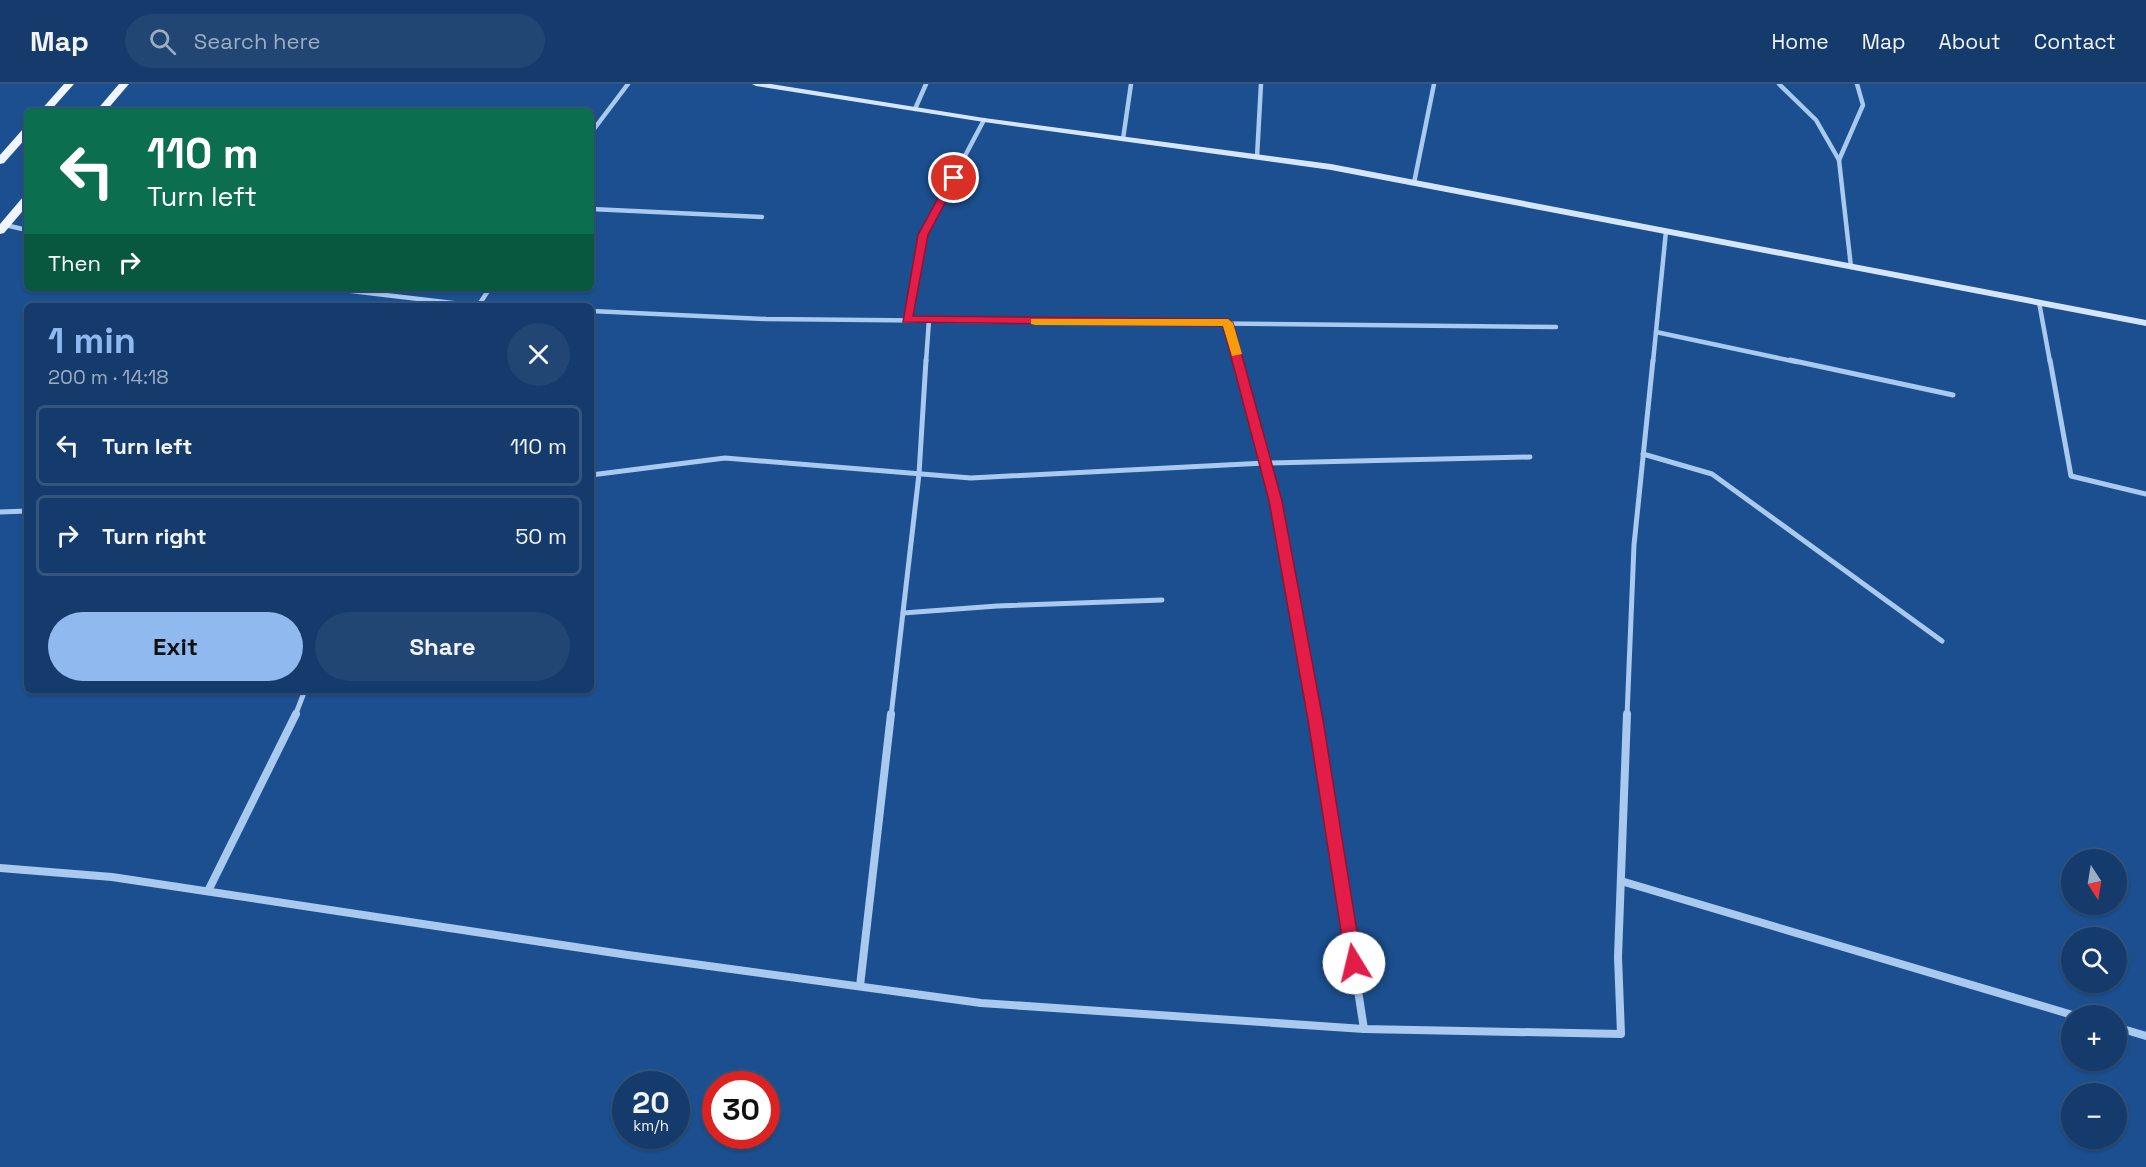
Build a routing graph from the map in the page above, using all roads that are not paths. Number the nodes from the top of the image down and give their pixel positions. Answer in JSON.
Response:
{"nodes":[{"id":1,"x":69,"y":84,"type":"edge"},
{"id":2,"x":124,"y":84,"type":"edge"},
{"id":3,"x":628,"y":84,"type":"edge"},
{"id":4,"x":756,"y":84,"type":"edge"},
{"id":5,"x":926,"y":84,"type":"edge"},
{"id":6,"x":1131,"y":84,"type":"edge"},
{"id":7,"x":1261,"y":84,"type":"edge"},
{"id":8,"x":1434,"y":84,"type":"edge"},
{"id":9,"x":1779,"y":84,"type":"edge"},
{"id":10,"x":1857,"y":84,"type":"edge"},
{"id":11,"x":48,"y":108,"type":"edge"},
{"id":12,"x":104,"y":108,"type":"edge"},
{"id":13,"x":915,"y":109,"type":"junction"},
{"id":14,"x":984,"y":120,"type":"junction"},
{"id":15,"x":594,"y":130,"type":"edge"},
{"id":16,"x":24,"y":134,"type":"edge"},
{"id":17,"x":1124,"y":139,"type":"junction"},
{"id":18,"x":1257,"y":157,"type":"junction"},
{"id":19,"x":1839,"y":160,"type":"junction"},
{"id":20,"x":0,"y":161,"type":"edge"},
{"id":21,"x":1414,"y":183,"type":"junction"},
{"id":22,"x":24,"y":203,"type":"edge"},
{"id":23,"x":594,"y":209,"type":"edge"},
{"id":24,"x":762,"y":217,"type":"dead end"},
{"id":25,"x":3,"y":228,"type":"edge"},
{"id":26,"x":24,"y":230,"type":"edge"},
{"id":27,"x":1666,"y":231,"type":"junction"},
{"id":28,"x":1851,"y":267,"type":"junction"},
{"id":29,"x":351,"y":291,"type":"edge"},
{"id":30,"x":2039,"y":302,"type":"junction"},
{"id":31,"x":453,"y":303,"type":"edge"},
{"id":32,"x":594,"y":311,"type":"edge"},
{"id":33,"x":907,"y":320,"type":"junction"},
{"id":34,"x":928,"y":320,"type":"junction"},
{"id":35,"x":1228,"y":323,"type":"junction"},
{"id":36,"x":2146,"y":323,"type":"edge"},
{"id":37,"x":1556,"y":327,"type":"dead end"},
{"id":38,"x":1656,"y":332,"type":"junction"},
{"id":39,"x":1953,"y":396,"type":"dead end"},
{"id":40,"x":1643,"y":454,"type":"junction"},
{"id":41,"x":1530,"y":457,"type":"dead end"},
{"id":42,"x":1265,"y":463,"type":"junction"},
{"id":43,"x":919,"y":474,"type":"junction"},
{"id":44,"x":594,"y":476,"type":"edge"},
{"id":45,"x":2146,"y":494,"type":"edge"},
{"id":46,"x":24,"y":511,"type":"edge"},
{"id":47,"x":0,"y":512,"type":"edge"},
{"id":48,"x":1162,"y":600,"type":"dead end"},
{"id":49,"x":903,"y":614,"type":"junction"},
{"id":50,"x":1942,"y":640,"type":"dead end"},
{"id":51,"x":304,"y":693,"type":"edge"},
{"id":52,"x":0,"y":868,"type":"edge"},
{"id":53,"x":1621,"y":881,"type":"junction"},
{"id":54,"x":208,"y":891,"type":"junction"},
{"id":55,"x":860,"y":986,"type":"junction"},
{"id":56,"x":2061,"y":1012,"type":"edge"},
{"id":57,"x":1364,"y":1029,"type":"junction"},
{"id":58,"x":2127,"y":1031,"type":"edge"},
{"id":59,"x":2146,"y":1036,"type":"edge"}],
"edges":[{"from":1,"to":11,"type":"main road"},
{"from":2,"to":12,"type":"main road"},
{"from":3,"to":15,"type":"street"},
{"from":4,"to":13,"type":"street"},
{"from":5,"to":13,"type":"street"},
{"from":6,"to":17,"type":"street"},
{"from":7,"to":18,"type":"street"},
{"from":8,"to":21,"type":"street"},
{"from":9,"to":19,"type":"street"},
{"from":10,"to":19,"type":"street"},
{"from":13,"to":14,"type":"street"},
{"from":14,"to":17,"type":"street"},
{"from":14,"to":33,"type":"street"},
{"from":16,"to":20,"type":"main road"},
{"from":17,"to":18,"type":"street"},
{"from":18,"to":21,"type":"street"},
{"from":19,"to":28,"type":"street"},
{"from":21,"to":27,"type":"street"},
{"from":22,"to":25,"type":"main road"},
{"from":23,"to":24,"type":"street"},
{"from":25,"to":26,"type":"street"},
{"from":27,"to":28,"type":"street"},
{"from":27,"to":38,"type":"street"},
{"from":28,"to":30,"type":"street"},
{"from":29,"to":31,"type":"street"},
{"from":30,"to":36,"type":"street"},
{"from":30,"to":45,"type":"street"},
{"from":32,"to":33,"type":"street"},
{"from":33,"to":34,"type":"street"},
{"from":34,"to":35,"type":"street"},
{"from":34,"to":43,"type":"street"},
{"from":35,"to":37,"type":"street"},
{"from":35,"to":42,"type":"street"},
{"from":38,"to":39,"type":"street"},
{"from":38,"to":40,"type":"street"},
{"from":40,"to":50,"type":"street"},
{"from":40,"to":53,"type":"street"},
{"from":41,"to":42,"type":"street"},
{"from":42,"to":43,"type":"street"},
{"from":42,"to":57,"type":"street"},
{"from":43,"to":44,"type":"street"},
{"from":43,"to":49,"type":"street"},
{"from":46,"to":47,"type":"street"},
{"from":48,"to":49,"type":"street"},
{"from":49,"to":55,"type":"street"},
{"from":51,"to":54,"type":"street"},
{"from":52,"to":54,"type":"street"},
{"from":53,"to":56,"type":"street"},
{"from":53,"to":57,"type":"street"},
{"from":54,"to":55,"type":"street"},
{"from":55,"to":57,"type":"street"},
{"from":58,"to":59,"type":"street"}]}
